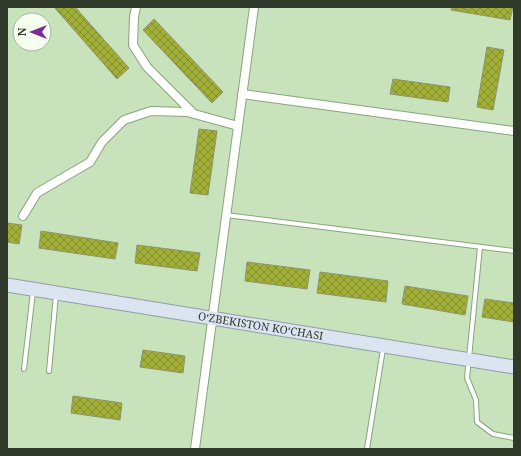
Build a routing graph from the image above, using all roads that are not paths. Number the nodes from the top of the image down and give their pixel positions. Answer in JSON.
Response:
{"nodes":[{"id":1,"x":136,"y":7,"type":"edge"},
{"id":2,"x":254,"y":7,"type":"edge"},
{"id":3,"x":242,"y":94,"type":"junction"},
{"id":4,"x":194,"y":114,"type":"junction"},
{"id":5,"x":238,"y":126,"type":"junction"},
{"id":6,"x":514,"y":131,"type":"edge"},
{"id":7,"x":226,"y":215,"type":"junction"},
{"id":8,"x":22,"y":216,"type":"dead end"},
{"id":9,"x":480,"y":247,"type":"junction"},
{"id":10,"x":514,"y":251,"type":"edge"},
{"id":11,"x":7,"y":284,"type":"edge"},
{"id":12,"x":34,"y":289,"type":"junction"},
{"id":13,"x":56,"y":292,"type":"junction"},
{"id":14,"x":213,"y":318,"type":"junction"},
{"id":15,"x":383,"y":346,"type":"junction"},
{"id":16,"x":469,"y":360,"type":"junction"},
{"id":17,"x":514,"y":367,"type":"edge"},
{"id":18,"x":24,"y":369,"type":"dead end"},
{"id":19,"x":49,"y":371,"type":"dead end"},
{"id":20,"x":514,"y":438,"type":"edge"},
{"id":21,"x":195,"y":449,"type":"edge"},
{"id":22,"x":368,"y":449,"type":"edge"}],
"edges":[{"from":1,"to":4,"type":"street"},
{"from":2,"to":3,"type":"street"},
{"from":3,"to":5,"type":"street"},
{"from":3,"to":6,"type":"street"},
{"from":4,"to":5,"type":"street"},
{"from":4,"to":8,"type":"street"},
{"from":5,"to":7,"type":"street"},
{"from":7,"to":9,"type":"lane"},
{"from":7,"to":14,"type":"street"},
{"from":9,"to":10,"type":"lane"},
{"from":9,"to":16,"type":"lane"},
{"from":11,"to":12,"type":"main road","name":"O‘ZBEKISTON KO‘CHASI"},
{"from":12,"to":13,"type":"main road","name":"O‘ZBEKISTON KO‘CHASI"},
{"from":12,"to":18,"type":"lane"},
{"from":13,"to":14,"type":"main road","name":"O‘ZBEKISTON KO‘CHASI"},
{"from":13,"to":19,"type":"lane"},
{"from":14,"to":15,"type":"main road","name":"O‘ZBEKISTON KO‘CHASI"},
{"from":14,"to":21,"type":"street"},
{"from":15,"to":16,"type":"main road","name":"O‘ZBEKISTON KO‘CHASI"},
{"from":15,"to":22,"type":"lane"},
{"from":16,"to":17,"type":"main road","name":"O‘ZBEKISTON KO‘CHASI"},
{"from":16,"to":20,"type":"lane"}]}
